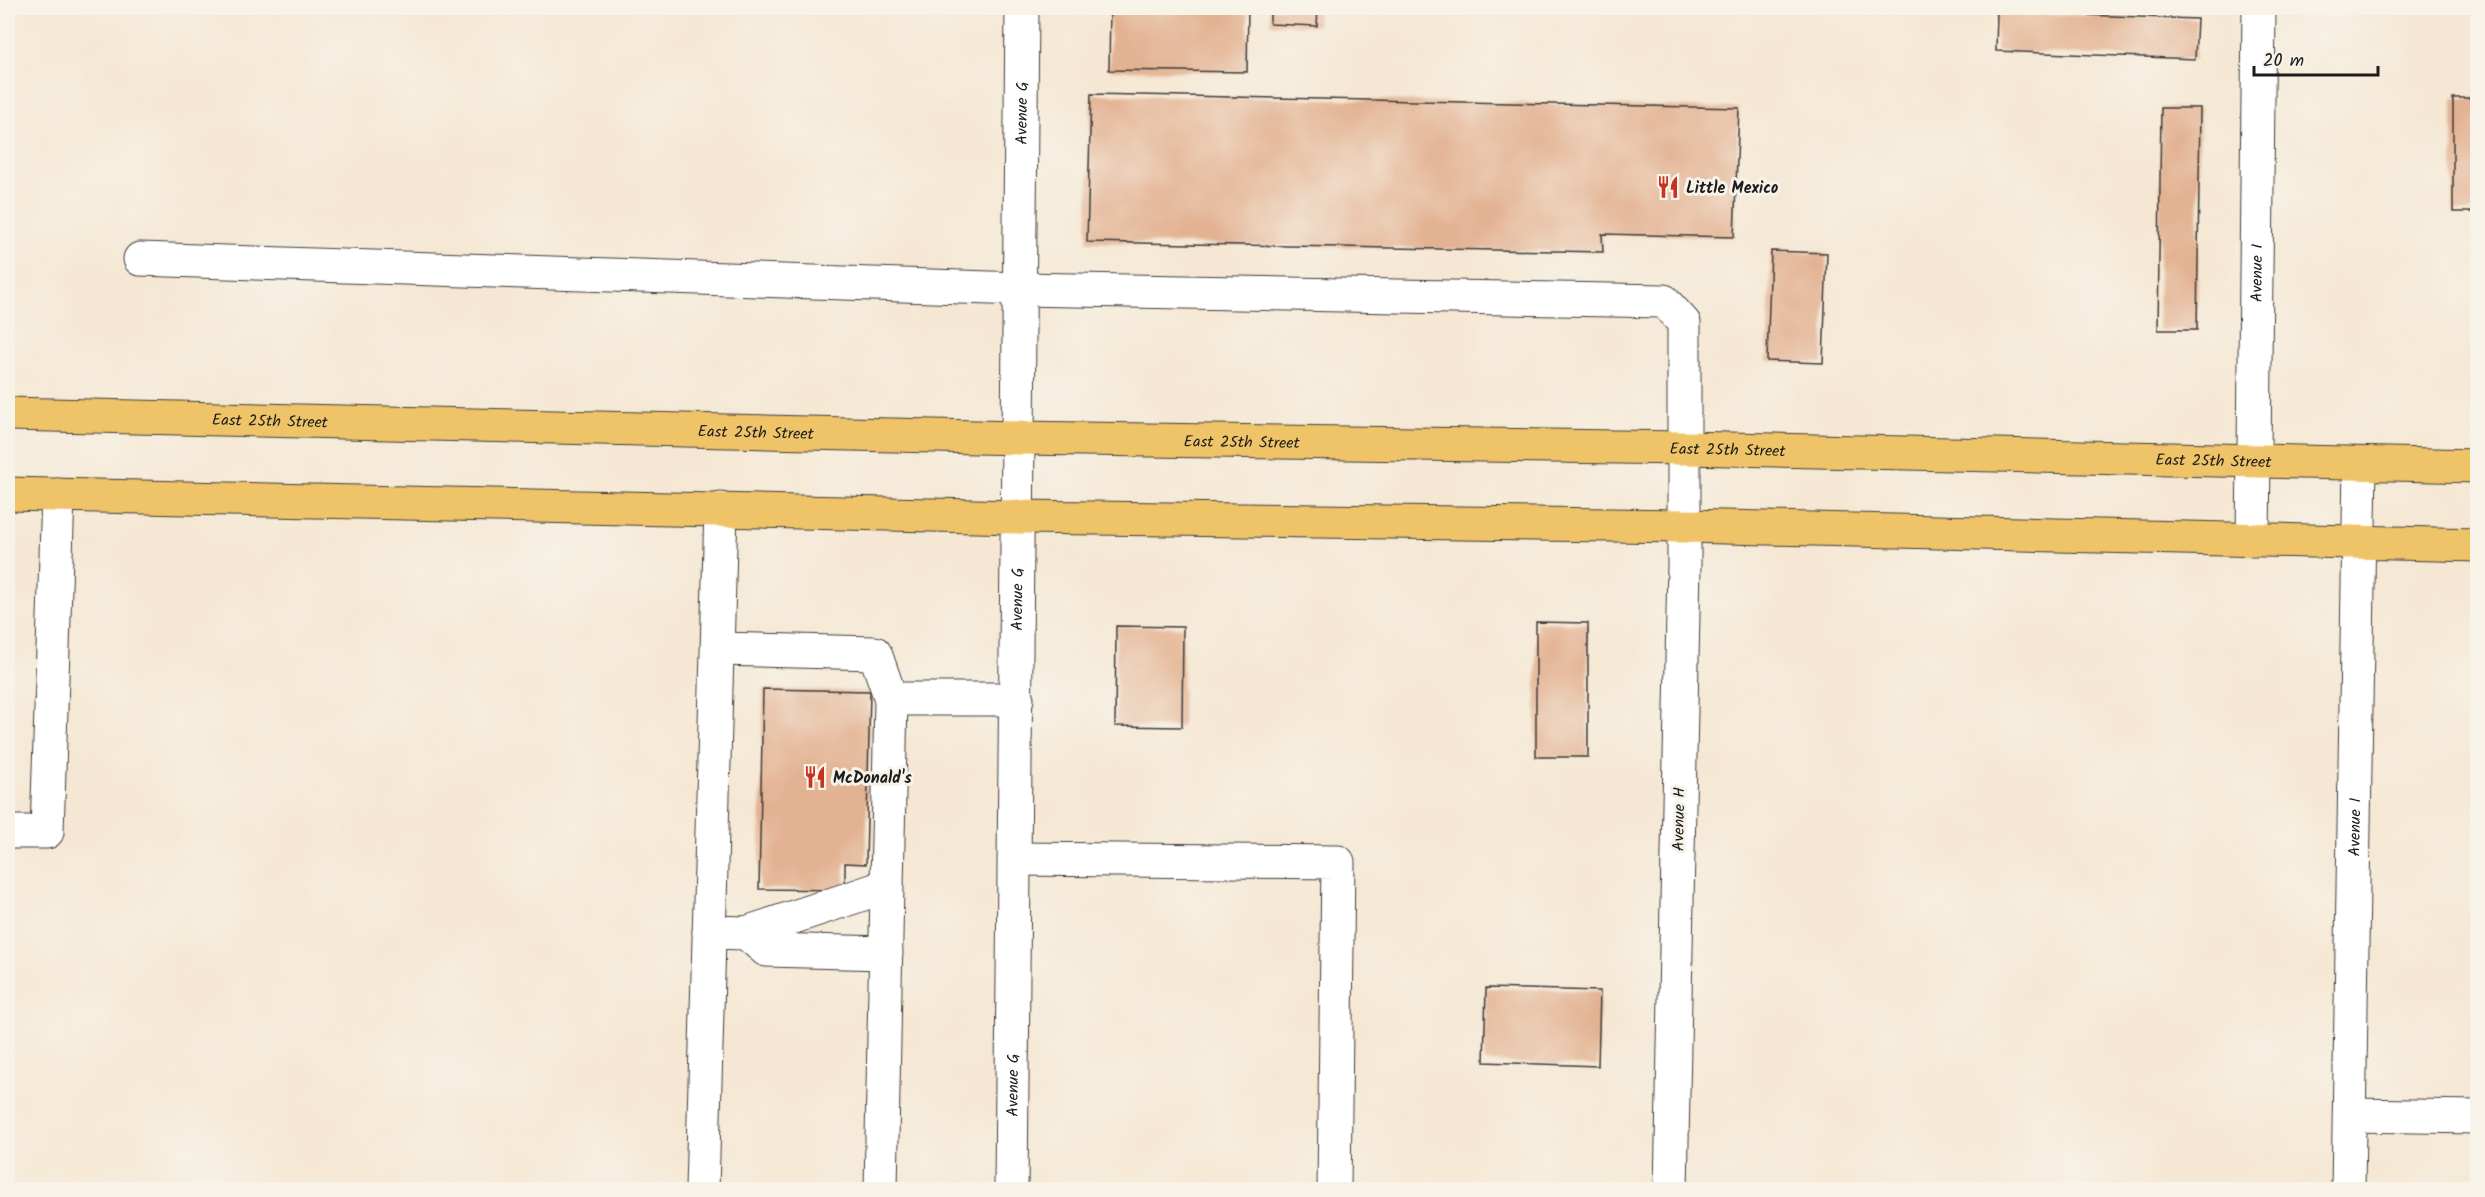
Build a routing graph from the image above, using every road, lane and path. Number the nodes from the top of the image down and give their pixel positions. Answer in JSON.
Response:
{"nodes":[{"id":1,"x":1022,"y":8,"type":"edge"},
{"id":2,"x":2259,"y":8,"type":"edge"},
{"id":3,"x":140,"y":260,"type":"dead end"},
{"id":4,"x":1020,"y":289,"type":"junction"},
{"id":5,"x":8,"y":414,"type":"edge"},
{"id":6,"x":1019,"y":438,"type":"junction"},
{"id":7,"x":1684,"y":448,"type":"junction"},
{"id":8,"x":2254,"y":462,"type":"junction"},
{"id":9,"x":2360,"y":464,"type":"junction"},
{"id":10,"x":2478,"y":466,"type":"edge"},
{"id":11,"x":8,"y":494,"type":"edge"},
{"id":12,"x":58,"y":495,"type":"junction"},
{"id":13,"x":722,"y":509,"type":"junction"},
{"id":14,"x":1019,"y":517,"type":"junction"},
{"id":15,"x":1684,"y":526,"type":"junction"},
{"id":16,"x":2253,"y":540,"type":"junction"},
{"id":17,"x":2359,"y":543,"type":"junction"},
{"id":18,"x":2478,"y":545,"type":"edge"},
{"id":19,"x":718,"y":649,"type":"junction"},
{"id":20,"x":891,"y":699,"type":"junction"},
{"id":21,"x":1017,"y":699,"type":"junction"},
{"id":22,"x":8,"y":832,"type":"edge"},
{"id":23,"x":1016,"y":859,"type":"junction"},
{"id":24,"x":887,"y":886,"type":"junction"},
{"id":25,"x":710,"y":932,"type":"junction"},
{"id":26,"x":746,"y":933,"type":"junction"},
{"id":27,"x":886,"y":953,"type":"junction"},
{"id":28,"x":2350,"y":1115,"type":"junction"},
{"id":29,"x":2478,"y":1117,"type":"edge"},
{"id":30,"x":702,"y":1190,"type":"edge"},
{"id":31,"x":882,"y":1190,"type":"edge"},
{"id":32,"x":1011,"y":1190,"type":"edge"},
{"id":33,"x":1334,"y":1190,"type":"edge"},
{"id":34,"x":1671,"y":1190,"type":"edge"},
{"id":35,"x":2348,"y":1190,"type":"edge"}],
"edges":[{"from":1,"to":4,"type":"street","name":"Avenue G"},
{"from":2,"to":8,"type":"street","name":"Avenue I"},
{"from":3,"to":4,"type":"street","name":"Avenue H"},
{"from":4,"to":6,"type":"street","name":"Avenue G"},
{"from":4,"to":7,"type":"street","name":"Avenue H"},
{"from":5,"to":6,"type":"main road","name":"East 25th Street"},
{"from":6,"to":7,"type":"main road","name":"East 25th Street"},
{"from":6,"to":14,"type":"street","name":"Avenue G"},
{"from":7,"to":8,"type":"main road","name":"East 25th Street"},
{"from":7,"to":15,"type":"street","name":"Avenue H"},
{"from":8,"to":9,"type":"main road","name":"East 25th Street"},
{"from":8,"to":16,"type":"street","name":"Avenue I"},
{"from":9,"to":10,"type":"main road","name":"East 25th Street"},
{"from":9,"to":17,"type":"street","name":"Avenue I"},
{"from":11,"to":12,"type":"main road"},
{"from":12,"to":13,"type":"main road"},
{"from":12,"to":22,"type":"street"},
{"from":13,"to":14,"type":"main road"},
{"from":13,"to":19,"type":"street"},
{"from":14,"to":15,"type":"main road"},
{"from":14,"to":21,"type":"street","name":"Avenue G"},
{"from":15,"to":16,"type":"main road"},
{"from":15,"to":34,"type":"street","name":"Avenue H"},
{"from":16,"to":17,"type":"main road"},
{"from":17,"to":18,"type":"main road"},
{"from":17,"to":28,"type":"street","name":"Avenue I"},
{"from":19,"to":20,"type":"street"},
{"from":19,"to":25,"type":"street"},
{"from":20,"to":21,"type":"street"},
{"from":20,"to":24,"type":"street"},
{"from":21,"to":23,"type":"street","name":"Avenue G"},
{"from":23,"to":32,"type":"street","name":"Avenue G"},
{"from":23,"to":33,"type":"street"},
{"from":24,"to":26,"type":"street"},
{"from":24,"to":27,"type":"street"},
{"from":25,"to":26,"type":"street"},
{"from":25,"to":30,"type":"street"},
{"from":26,"to":27,"type":"street"},
{"from":27,"to":31,"type":"street"},
{"from":28,"to":29,"type":"street"},
{"from":28,"to":35,"type":"street","name":"Avenue I"}]}
